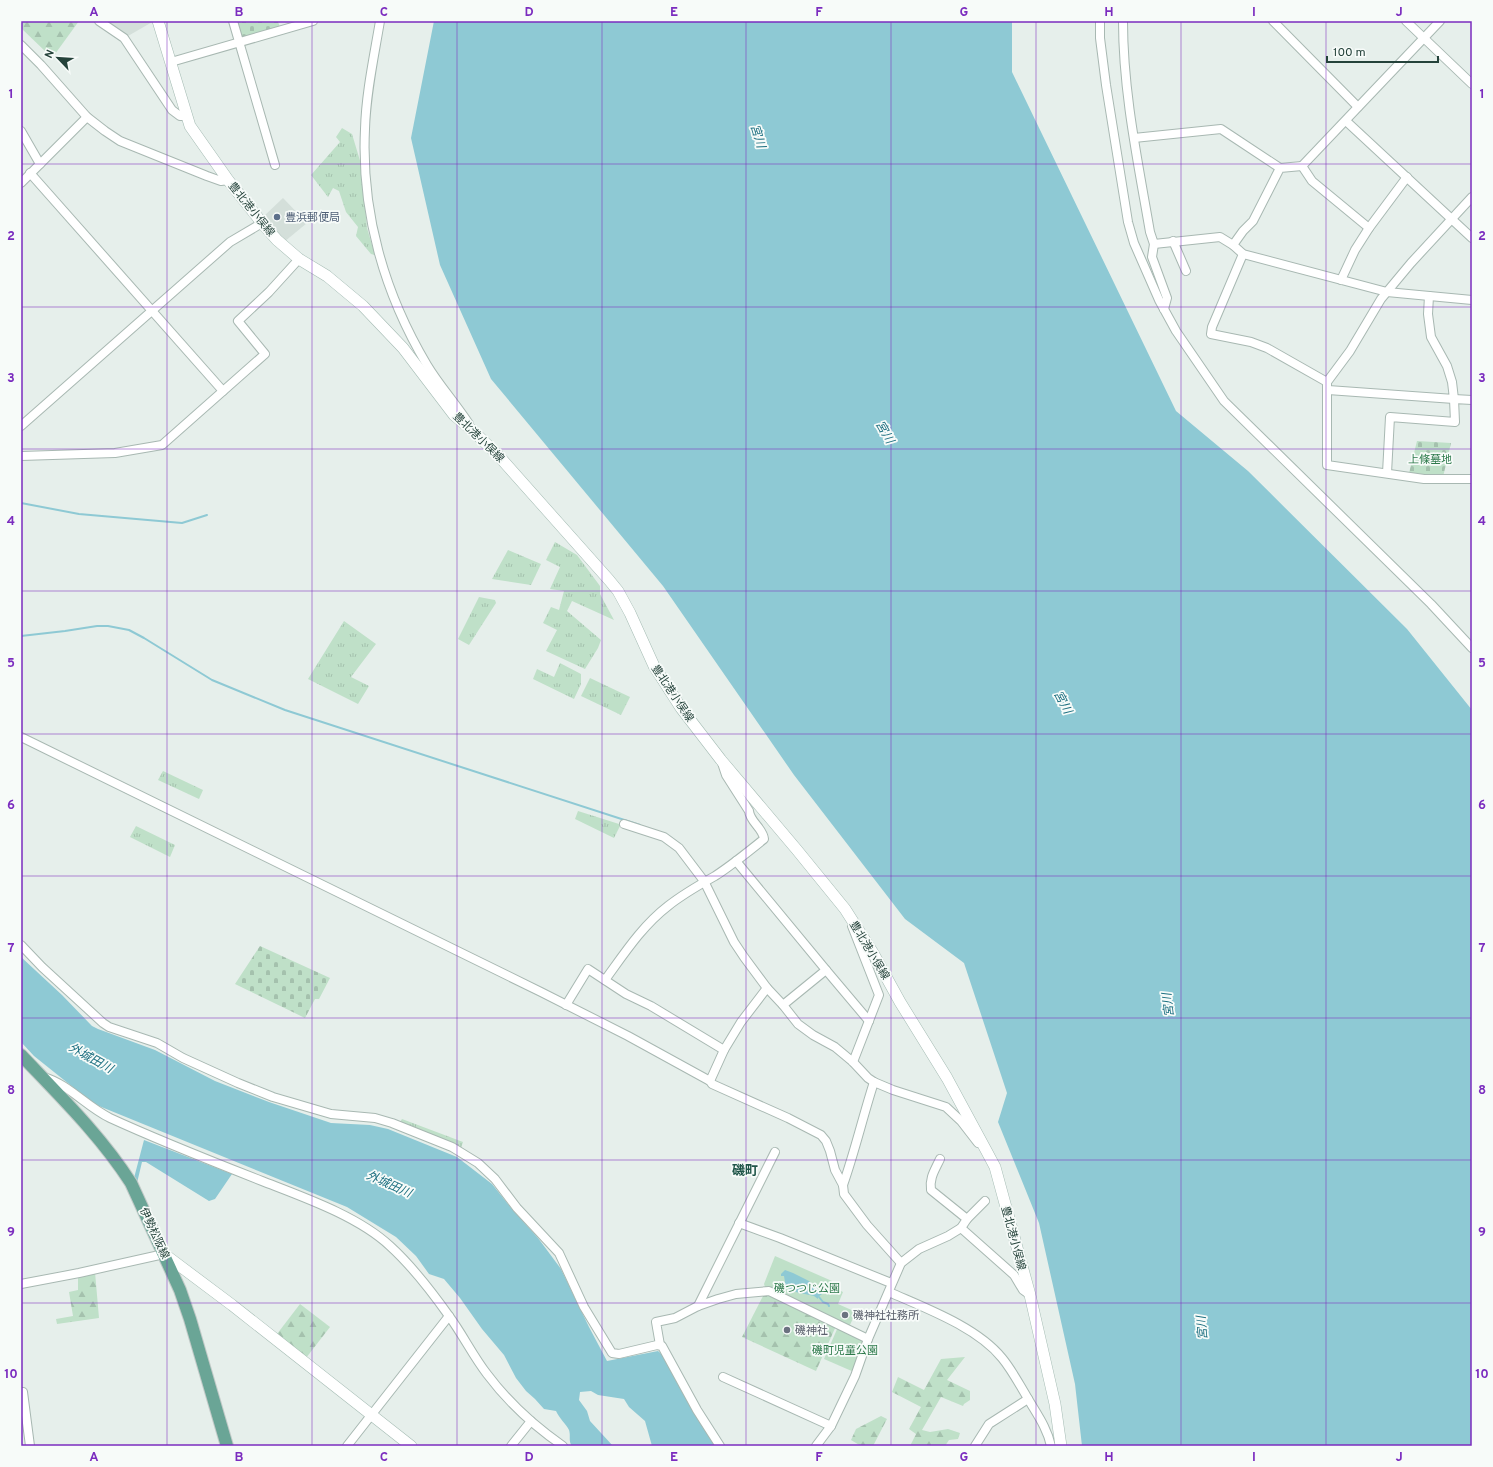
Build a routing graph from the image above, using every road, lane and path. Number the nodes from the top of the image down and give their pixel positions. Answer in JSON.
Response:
{"nodes":[{"id":1,"x":99,"y":21,"type":"edge"},
{"id":2,"x":158,"y":21,"type":"edge"},
{"id":3,"x":233,"y":21,"type":"edge"},
{"id":4,"x":314,"y":21,"type":"edge"},
{"id":5,"x":380,"y":21,"type":"edge"},
{"id":6,"x":1100,"y":21,"type":"edge"},
{"id":7,"x":1123,"y":21,"type":"edge"},
{"id":8,"x":1273,"y":21,"type":"edge"},
{"id":9,"x":1406,"y":21,"type":"edge"},
{"id":10,"x":1440,"y":21,"type":"edge"},
{"id":11,"x":1424,"y":38,"type":"junction"},
{"id":12,"x":239,"y":43,"type":"junction"},
{"id":13,"x":21,"y":45,"type":"edge"},
{"id":14,"x":171,"y":62,"type":"junction"},
{"id":15,"x":1472,"y":84,"type":"edge"},
{"id":16,"x":1358,"y":107,"type":"junction"},
{"id":17,"x":186,"y":116,"type":"junction"},
{"id":18,"x":87,"y":117,"type":"junction"},
{"id":19,"x":1346,"y":121,"type":"junction"},
{"id":20,"x":21,"y":131,"type":"edge"},
{"id":21,"x":1134,"y":138,"type":"junction"},
{"id":22,"x":40,"y":164,"type":"junction"},
{"id":23,"x":275,"y":165,"type":"dead end"},
{"id":24,"x":1302,"y":166,"type":"junction"},
{"id":25,"x":1280,"y":168,"type":"junction"},
{"id":26,"x":30,"y":174,"type":"junction"},
{"id":27,"x":1407,"y":177,"type":"junction"},
{"id":28,"x":228,"y":180,"type":"junction"},
{"id":29,"x":21,"y":183,"type":"edge"},
{"id":30,"x":1472,"y":197,"type":"edge"},
{"id":31,"x":1451,"y":218,"type":"junction"},
{"id":32,"x":262,"y":223,"type":"junction"},
{"id":33,"x":1369,"y":228,"type":"junction"},
{"id":34,"x":1472,"y":238,"type":"edge"},
{"id":35,"x":1173,"y":241,"type":"junction"},
{"id":36,"x":1154,"y":244,"type":"junction"},
{"id":37,"x":1233,"y":245,"type":"junction"},
{"id":38,"x":1243,"y":254,"type":"junction"},
{"id":39,"x":299,"y":259,"type":"junction"},
{"id":40,"x":1186,"y":271,"type":"dead end"},
{"id":41,"x":1341,"y":280,"type":"junction"},
{"id":42,"x":1387,"y":292,"type":"junction"},
{"id":43,"x":1429,"y":296,"type":"junction"},
{"id":44,"x":1472,"y":300,"type":"edge"},
{"id":45,"x":1164,"y":309,"type":"junction"},
{"id":46,"x":153,"y":310,"type":"junction"},
{"id":47,"x":1328,"y":386,"type":"junction"},
{"id":48,"x":223,"y":391,"type":"junction"},
{"id":49,"x":1454,"y":399,"type":"junction"},
{"id":50,"x":1472,"y":400,"type":"edge"},
{"id":51,"x":21,"y":426,"type":"edge"},
{"id":52,"x":473,"y":431,"type":"junction"},
{"id":53,"x":21,"y":456,"type":"edge"},
{"id":54,"x":1387,"y":474,"type":"junction"},
{"id":55,"x":1472,"y":479,"type":"edge"},
{"id":56,"x":1472,"y":648,"type":"edge"},
{"id":57,"x":21,"y":737,"type":"edge"},
{"id":58,"x":721,"y":760,"type":"junction"},
{"id":59,"x":624,"y":824,"type":"dead end"},
{"id":60,"x":736,"y":861,"type":"junction"},
{"id":61,"x":704,"y":881,"type":"junction"},
{"id":62,"x":845,"y":909,"type":"junction"},
{"id":63,"x":21,"y":945,"type":"edge"},
{"id":64,"x":826,"y":970,"type":"junction"},
{"id":65,"x":605,"y":980,"type":"junction"},
{"id":66,"x":767,"y":988,"type":"junction"},
{"id":67,"x":566,"y":1005,"type":"junction"},
{"id":68,"x":783,"y":1005,"type":"junction"},
{"id":69,"x":869,"y":1020,"type":"junction"},
{"id":70,"x":724,"y":1050,"type":"junction"},
{"id":71,"x":21,"y":1054,"type":"edge"},
{"id":72,"x":853,"y":1062,"type":"junction"},
{"id":73,"x":43,"y":1077,"type":"junction"},
{"id":74,"x":710,"y":1081,"type":"junction"},
{"id":75,"x":874,"y":1082,"type":"junction"},
{"id":76,"x":775,"y":1152,"type":"dead end"},
{"id":77,"x":987,"y":1152,"type":"junction"},
{"id":78,"x":940,"y":1159,"type":"dead end"},
{"id":79,"x":843,"y":1185,"type":"junction"},
{"id":80,"x":985,"y":1201,"type":"dead end"},
{"id":81,"x":967,"y":1219,"type":"junction"},
{"id":82,"x":739,"y":1223,"type":"junction"},
{"id":83,"x":961,"y":1228,"type":"junction"},
{"id":84,"x":164,"y":1254,"type":"junction"},
{"id":85,"x":901,"y":1263,"type":"junction"},
{"id":86,"x":891,"y":1283,"type":"junction"},
{"id":87,"x":21,"y":1284,"type":"edge"},
{"id":88,"x":889,"y":1292,"type":"junction"},
{"id":89,"x":1030,"y":1295,"type":"junction"},
{"id":90,"x":698,"y":1306,"type":"junction"},
{"id":91,"x":450,"y":1316,"type":"junction"},
{"id":92,"x":868,"y":1339,"type":"junction"},
{"id":93,"x":660,"y":1345,"type":"junction"},
{"id":94,"x":723,"y":1377,"type":"dead end"},
{"id":95,"x":23,"y":1392,"type":"dead end"},
{"id":96,"x":1028,"y":1399,"type":"junction"},
{"id":97,"x":372,"y":1415,"type":"junction"},
{"id":98,"x":531,"y":1421,"type":"junction"},
{"id":99,"x":831,"y":1426,"type":"junction"},
{"id":100,"x":30,"y":1446,"type":"edge"},
{"id":101,"x":227,"y":1446,"type":"edge"},
{"id":102,"x":347,"y":1446,"type":"edge"},
{"id":103,"x":411,"y":1446,"type":"edge"},
{"id":104,"x":511,"y":1446,"type":"edge"},
{"id":105,"x":563,"y":1446,"type":"edge"},
{"id":106,"x":720,"y":1446,"type":"edge"},
{"id":107,"x":816,"y":1446,"type":"edge"},
{"id":108,"x":975,"y":1446,"type":"edge"},
{"id":109,"x":1051,"y":1446,"type":"edge"},
{"id":110,"x":1062,"y":1446,"type":"edge"}],
"edges":[{"from":1,"to":17,"type":"street"},
{"from":2,"to":14,"type":"main road","name":"豊北港小俣線"},
{"from":3,"to":12,"type":"street"},
{"from":4,"to":12,"type":"street"},
{"from":5,"to":52,"type":"street"},
{"from":6,"to":45,"type":"street"},
{"from":7,"to":21,"type":"street"},
{"from":8,"to":16,"type":"street"},
{"from":9,"to":11,"type":"street"},
{"from":10,"to":11,"type":"street"},
{"from":11,"to":15,"type":"street"},
{"from":11,"to":16,"type":"street"},
{"from":12,"to":14,"type":"street"},
{"from":12,"to":23,"type":"street"},
{"from":13,"to":18,"type":"street"},
{"from":14,"to":17,"type":"main road","name":"豊北港小俣線"},
{"from":16,"to":19,"type":"street"},
{"from":17,"to":28,"type":"main road","name":"豊北港小俣線"},
{"from":18,"to":22,"type":"street"},
{"from":18,"to":28,"type":"street"},
{"from":19,"to":24,"type":"street"},
{"from":19,"to":27,"type":"street"},
{"from":20,"to":22,"type":"street"},
{"from":21,"to":25,"type":"street"},
{"from":21,"to":36,"type":"street"},
{"from":22,"to":26,"type":"street"},
{"from":24,"to":25,"type":"street"},
{"from":24,"to":33,"type":"street"},
{"from":25,"to":37,"type":"street"},
{"from":26,"to":29,"type":"street"},
{"from":26,"to":46,"type":"street"},
{"from":27,"to":31,"type":"street"},
{"from":27,"to":33,"type":"street"},
{"from":28,"to":32,"type":"main road","name":"豊北港小俣線"},
{"from":30,"to":31,"type":"street"},
{"from":31,"to":34,"type":"street"},
{"from":31,"to":42,"type":"street"},
{"from":32,"to":39,"type":"main road","name":"豊北港小俣線"},
{"from":32,"to":46,"type":"street"},
{"from":33,"to":41,"type":"street"},
{"from":35,"to":36,"type":"street"},
{"from":35,"to":37,"type":"street"},
{"from":35,"to":40,"type":"street"},
{"from":36,"to":45,"type":"street"},
{"from":37,"to":38,"type":"street"},
{"from":38,"to":41,"type":"street"},
{"from":38,"to":47,"type":"street"},
{"from":39,"to":48,"type":"street"},
{"from":39,"to":52,"type":"main road","name":"豊北港小俣線"},
{"from":41,"to":42,"type":"street"},
{"from":42,"to":43,"type":"street"},
{"from":42,"to":47,"type":"street"},
{"from":43,"to":44,"type":"street"},
{"from":43,"to":49,"type":"street"},
{"from":45,"to":56,"type":"street"},
{"from":46,"to":48,"type":"street"},
{"from":46,"to":51,"type":"street"},
{"from":47,"to":49,"type":"street"},
{"from":47,"to":54,"type":"street"},
{"from":48,"to":53,"type":"street"},
{"from":49,"to":50,"type":"street"},
{"from":49,"to":54,"type":"street"},
{"from":52,"to":58,"type":"main road","name":"豊北港小俣線"},
{"from":54,"to":55,"type":"street"},
{"from":57,"to":67,"type":"street"},
{"from":58,"to":60,"type":"street"},
{"from":58,"to":62,"type":"main road","name":"豊北港小俣線"},
{"from":59,"to":61,"type":"street"},
{"from":60,"to":61,"type":"street"},
{"from":60,"to":64,"type":"street"},
{"from":61,"to":65,"type":"street"},
{"from":61,"to":66,"type":"street"},
{"from":62,"to":69,"type":"street"},
{"from":62,"to":77,"type":"main road","name":"豊北港小俣線"},
{"from":63,"to":93,"type":"street"},
{"from":64,"to":68,"type":"street"},
{"from":64,"to":69,"type":"street"},
{"from":65,"to":67,"type":"street"},
{"from":65,"to":70,"type":"street"},
{"from":66,"to":68,"type":"street"},
{"from":66,"to":70,"type":"street"},
{"from":67,"to":74,"type":"street"},
{"from":68,"to":72,"type":"street"},
{"from":69,"to":72,"type":"street"},
{"from":70,"to":74,"type":"street"},
{"from":71,"to":73,"type":"main road","name":"伊勢松阪線"},
{"from":72,"to":75,"type":"street"},
{"from":73,"to":84,"type":"main road","name":"伊勢松阪線"},
{"from":73,"to":91,"type":"street"},
{"from":74,"to":79,"type":"street"},
{"from":75,"to":77,"type":"street"},
{"from":75,"to":79,"type":"street"},
{"from":76,"to":82,"type":"street"},
{"from":77,"to":89,"type":"main road","name":"豊北港小俣線"},
{"from":78,"to":81,"type":"street"},
{"from":79,"to":85,"type":"street"},
{"from":80,"to":81,"type":"street"},
{"from":81,"to":83,"type":"street"},
{"from":82,"to":86,"type":"street"},
{"from":82,"to":90,"type":"street"},
{"from":83,"to":85,"type":"street"},
{"from":83,"to":89,"type":"street"},
{"from":84,"to":87,"type":"street"},
{"from":84,"to":97,"type":"main road"},
{"from":84,"to":101,"type":"main road","name":"伊勢松阪線"},
{"from":85,"to":86,"type":"street"},
{"from":86,"to":88,"type":"street"},
{"from":88,"to":92,"type":"street"},
{"from":88,"to":96,"type":"street"},
{"from":89,"to":110,"type":"main road","name":"豊北港小俣線"},
{"from":90,"to":92,"type":"street"},
{"from":90,"to":93,"type":"street"},
{"from":91,"to":97,"type":"street"},
{"from":91,"to":98,"type":"street"},
{"from":92,"to":99,"type":"street"},
{"from":93,"to":106,"type":"street"},
{"from":94,"to":99,"type":"street"},
{"from":95,"to":100,"type":"street"},
{"from":96,"to":108,"type":"street"},
{"from":96,"to":109,"type":"street"},
{"from":97,"to":102,"type":"street"},
{"from":97,"to":103,"type":"main road"},
{"from":98,"to":104,"type":"street"},
{"from":98,"to":105,"type":"street"},
{"from":99,"to":107,"type":"street"}]}
